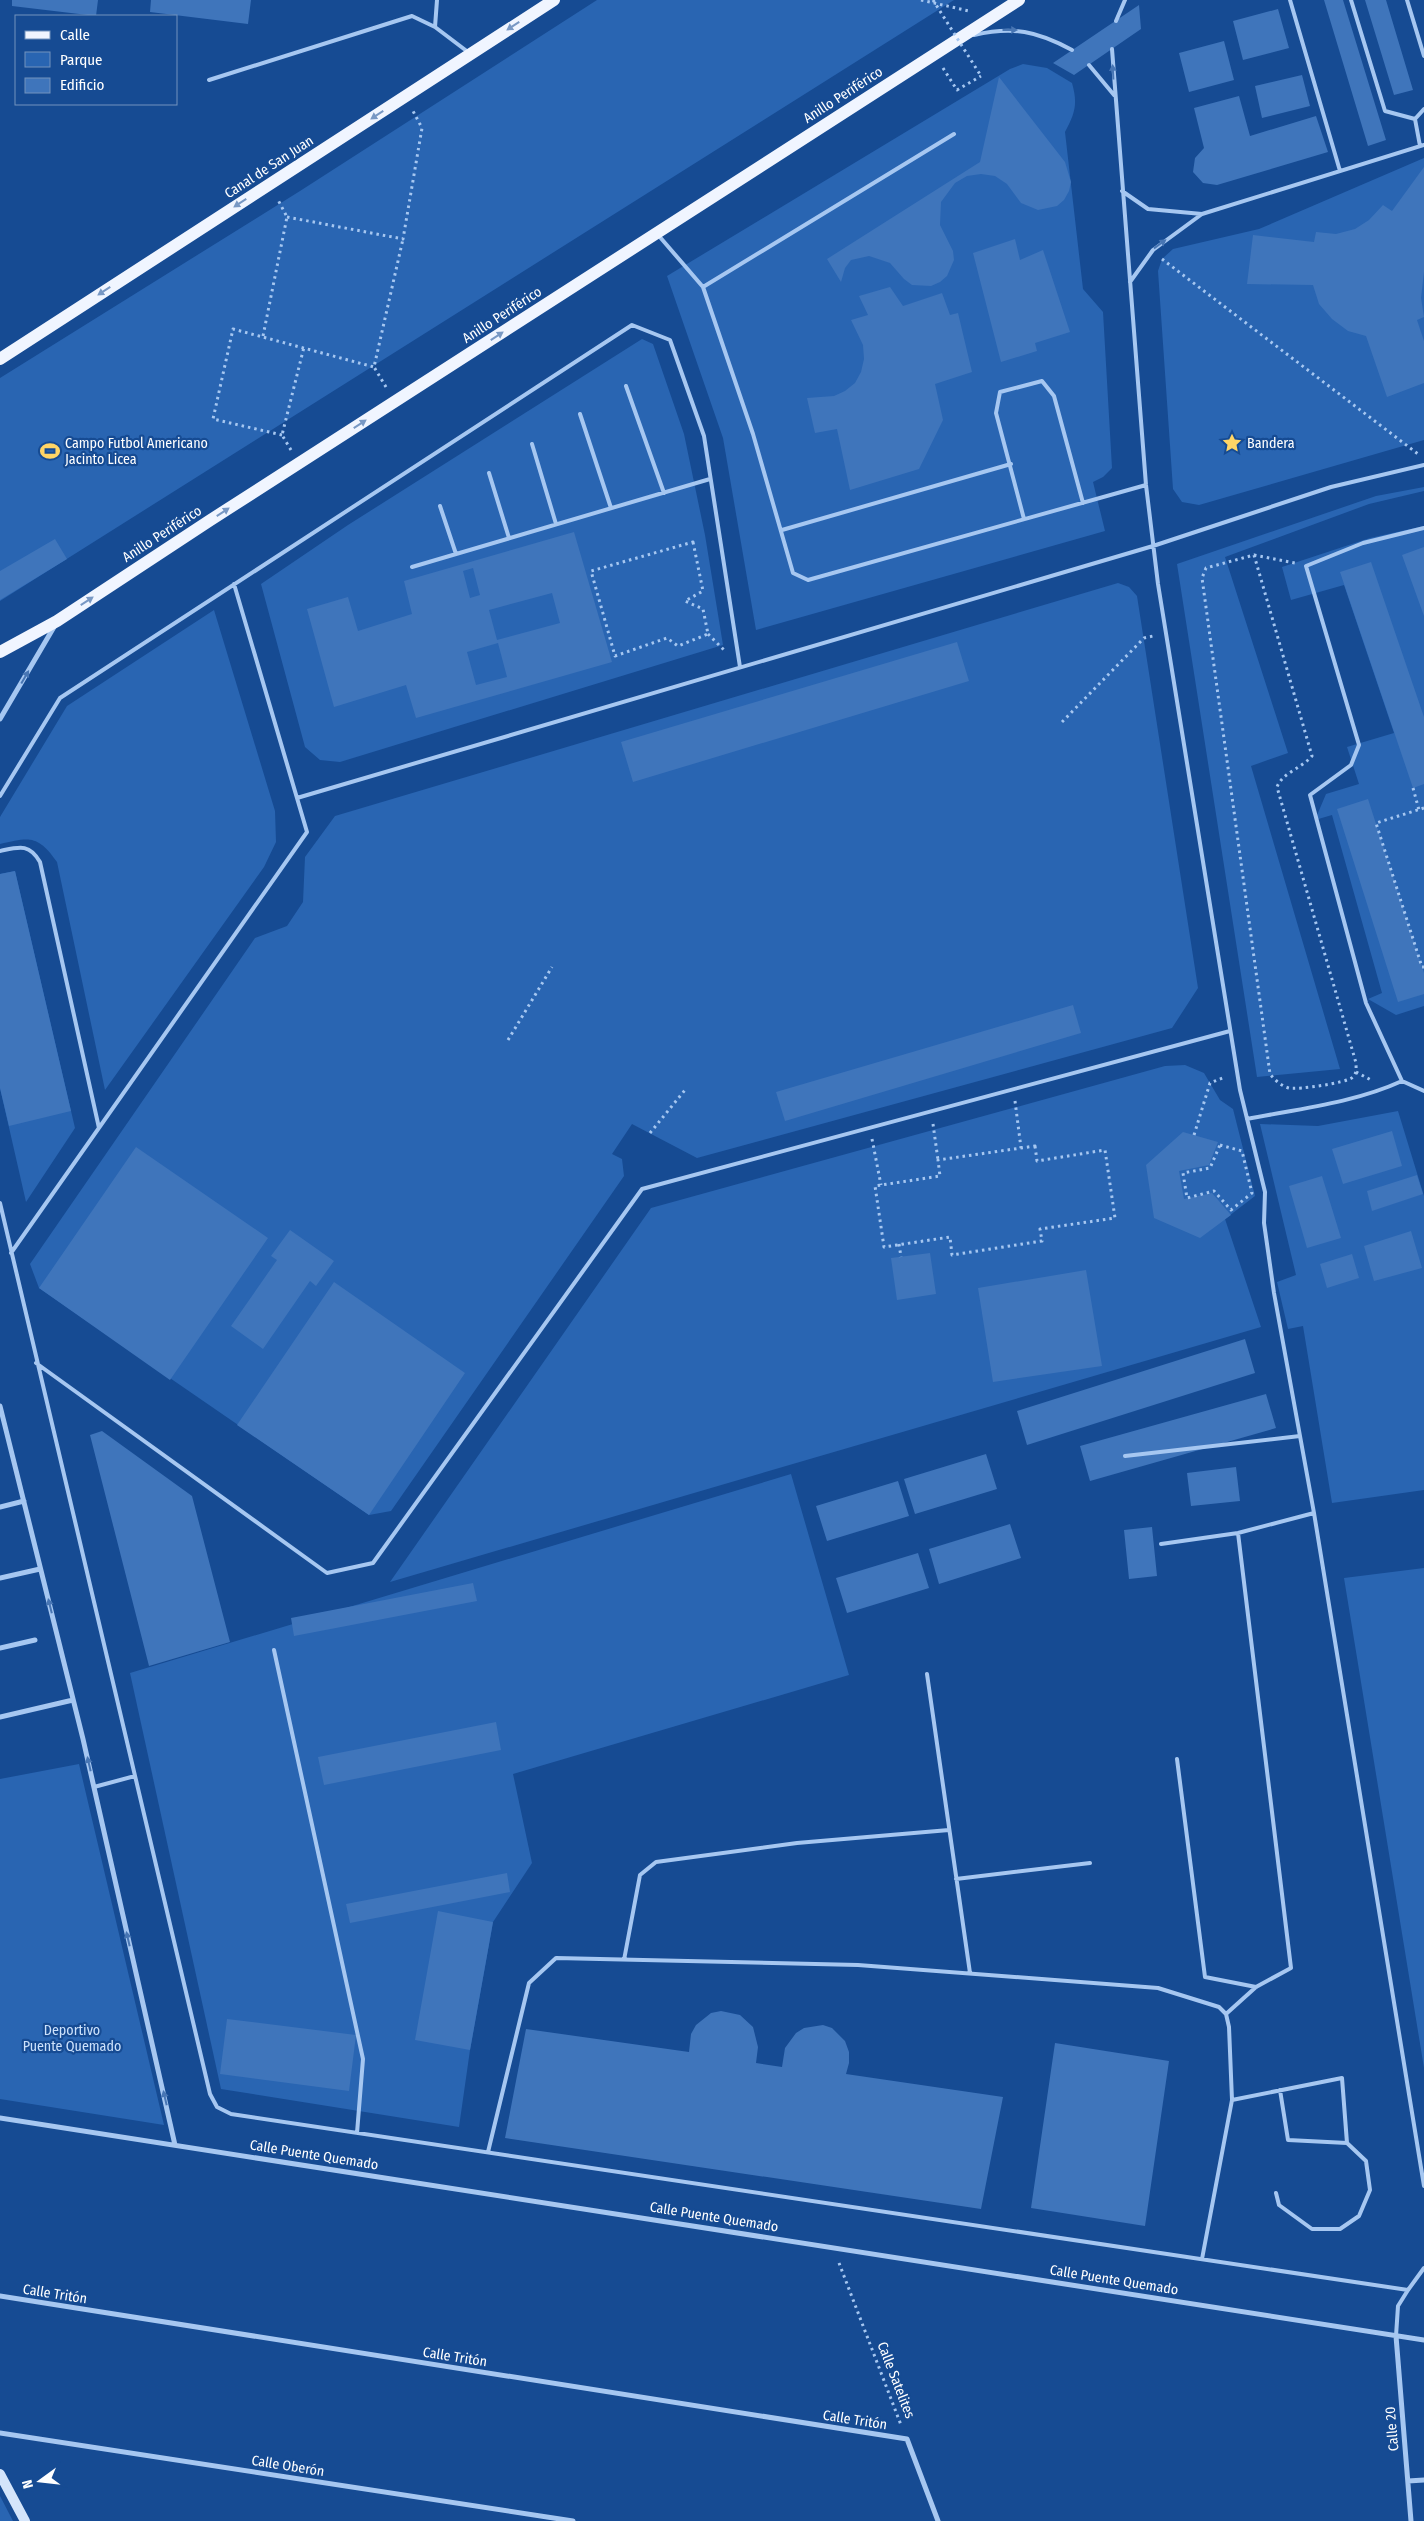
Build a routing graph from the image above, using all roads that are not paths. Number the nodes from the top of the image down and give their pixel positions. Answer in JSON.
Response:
{"nodes":[{"id":1,"x":437,"y":0,"type":"edge"},
{"id":2,"x":554,"y":0,"type":"edge"},
{"id":3,"x":1019,"y":0,"type":"edge"},
{"id":4,"x":1125,"y":0,"type":"edge"},
{"id":5,"x":1290,"y":0,"type":"edge"},
{"id":6,"x":1351,"y":0,"type":"edge"},
{"id":7,"x":1407,"y":0,"type":"edge"},
{"id":8,"x":1116,"y":20,"type":"dead end"},
{"id":9,"x":435,"y":27,"type":"junction"},
{"id":10,"x":962,"y":37,"type":"junction"},
{"id":11,"x":1072,"y":50,"type":"dead end"},
{"id":12,"x":1112,"y":50,"type":"dead end"},
{"id":13,"x":470,"y":54,"type":"junction"},
{"id":14,"x":1424,"y":56,"type":"edge"},
{"id":15,"x":1089,"y":65,"type":"dead end"},
{"id":16,"x":209,"y":80,"type":"dead end"},
{"id":17,"x":1114,"y":95,"type":"junction"},
{"id":18,"x":1424,"y":109,"type":"edge"},
{"id":19,"x":1415,"y":120,"type":"junction"},
{"id":20,"x":954,"y":134,"type":"dead end"},
{"id":21,"x":1422,"y":146,"type":"edge"},
{"id":22,"x":1340,"y":171,"type":"junction"},
{"id":23,"x":1122,"y":191,"type":"junction"},
{"id":24,"x":1202,"y":214,"type":"junction"},
{"id":25,"x":657,"y":233,"type":"junction"},
{"id":26,"x":1130,"y":282,"type":"junction"},
{"id":27,"x":703,"y":287,"type":"junction"},
{"id":28,"x":0,"y":359,"type":"edge"},
{"id":29,"x":626,"y":386,"type":"dead end"},
{"id":30,"x":580,"y":414,"type":"dead end"},
{"id":31,"x":532,"y":444,"type":"dead end"},
{"id":32,"x":1010,"y":464,"type":"junction"},
{"id":33,"x":1424,"y":465,"type":"edge"},
{"id":34,"x":489,"y":473,"type":"dead end"},
{"id":35,"x":710,"y":479,"type":"junction"},
{"id":36,"x":1146,"y":485,"type":"junction"},
{"id":37,"x":664,"y":493,"type":"junction"},
{"id":38,"x":1083,"y":503,"type":"junction"},
{"id":39,"x":440,"y":506,"type":"dead end"},
{"id":40,"x":611,"y":508,"type":"junction"},
{"id":41,"x":1024,"y":519,"type":"junction"},
{"id":42,"x":556,"y":524,"type":"junction"},
{"id":43,"x":1424,"y":528,"type":"edge"},
{"id":44,"x":782,"y":530,"type":"junction"},
{"id":45,"x":509,"y":538,"type":"junction"},
{"id":46,"x":1153,"y":546,"type":"junction"},
{"id":47,"x":456,"y":554,"type":"junction"},
{"id":48,"x":412,"y":567,"type":"dead end"},
{"id":49,"x":234,"y":584,"type":"junction"},
{"id":50,"x":57,"y":621,"type":"junction"},
{"id":51,"x":0,"y":652,"type":"edge"},
{"id":52,"x":740,"y":667,"type":"junction"},
{"id":53,"x":0,"y":719,"type":"edge"},
{"id":54,"x":0,"y":796,"type":"edge"},
{"id":55,"x":297,"y":798,"type":"junction"},
{"id":56,"x":0,"y":851,"type":"edge"},
{"id":57,"x":1230,"y":1031,"type":"junction"},
{"id":58,"x":1402,"y":1081,"type":"junction"},
{"id":59,"x":1424,"y":1091,"type":"edge"},
{"id":60,"x":1247,"y":1119,"type":"junction"},
{"id":61,"x":99,"y":1128,"type":"junction"},
{"id":62,"x":0,"y":1203,"type":"edge"},
{"id":63,"x":11,"y":1253,"type":"junction"},
{"id":64,"x":36,"y":1363,"type":"junction"},
{"id":65,"x":0,"y":1406,"type":"edge"},
{"id":66,"x":3,"y":1427,"type":"edge"},
{"id":67,"x":1300,"y":1436,"type":"junction"},
{"id":68,"x":1125,"y":1456,"type":"dead end"},
{"id":69,"x":24,"y":1501,"type":"junction"},
{"id":70,"x":0,"y":1507,"type":"edge"},
{"id":71,"x":1314,"y":1513,"type":"junction"},
{"id":72,"x":1238,"y":1533,"type":"junction"},
{"id":73,"x":1161,"y":1544,"type":"dead end"},
{"id":74,"x":40,"y":1569,"type":"junction"},
{"id":75,"x":0,"y":1578,"type":"edge"},
{"id":76,"x":35,"y":1640,"type":"dead end"},
{"id":77,"x":0,"y":1648,"type":"edge"},
{"id":78,"x":274,"y":1650,"type":"dead end"},
{"id":79,"x":927,"y":1674,"type":"dead end"},
{"id":80,"x":73,"y":1700,"type":"junction"},
{"id":81,"x":0,"y":1717,"type":"edge"},
{"id":82,"x":1177,"y":1759,"type":"dead end"},
{"id":83,"x":135,"y":1776,"type":"junction"},
{"id":84,"x":94,"y":1787,"type":"junction"},
{"id":85,"x":949,"y":1830,"type":"junction"},
{"id":86,"x":1090,"y":1863,"type":"dead end"},
{"id":87,"x":956,"y":1879,"type":"junction"},
{"id":88,"x":624,"y":1960,"type":"junction"},
{"id":89,"x":970,"y":1973,"type":"junction"},
{"id":90,"x":1256,"y":1987,"type":"junction"},
{"id":91,"x":1226,"y":2014,"type":"junction"},
{"id":92,"x":1280,"y":2090,"type":"junction"},
{"id":93,"x":1232,"y":2100,"type":"junction"},
{"id":94,"x":0,"y":2118,"type":"edge"},
{"id":95,"x":357,"y":2132,"type":"junction"},
{"id":96,"x":1347,"y":2142,"type":"junction"},
{"id":97,"x":175,"y":2145,"type":"junction"},
{"id":98,"x":488,"y":2152,"type":"junction"},
{"id":99,"x":1424,"y":2186,"type":"edge"},
{"id":100,"x":1276,"y":2193,"type":"dead end"},
{"id":101,"x":1202,"y":2259,"type":"junction"},
{"id":102,"x":1424,"y":2268,"type":"edge"},
{"id":103,"x":1408,"y":2290,"type":"junction"},
{"id":104,"x":0,"y":2296,"type":"edge"},
{"id":105,"x":1396,"y":2336,"type":"junction"},
{"id":106,"x":1424,"y":2340,"type":"edge"},
{"id":107,"x":0,"y":2433,"type":"edge"},
{"id":108,"x":907,"y":2439,"type":"joint"},
{"id":109,"x":0,"y":2474,"type":"edge"},
{"id":110,"x":1424,"y":2480,"type":"edge"},
{"id":111,"x":1408,"y":2482,"type":"junction"},
{"id":112,"x":25,"y":2521,"type":"edge"},
{"id":113,"x":573,"y":2521,"type":"edge"},
{"id":114,"x":938,"y":2521,"type":"edge"},
{"id":115,"x":1411,"y":2521,"type":"edge"}],
"edges":[{"from":1,"to":9,"type":"lane"},
{"from":2,"to":13,"type":"main road","name":"Canal de San Juan","one_way":true},
{"from":3,"to":10,"type":"main road","name":"Anillo Periférico"},
{"from":4,"to":8,"type":"lane"},
{"from":5,"to":22,"type":"lane"},
{"from":6,"to":19,"type":"lane"},
{"from":7,"to":14,"type":"lane"},
{"from":9,"to":13,"type":"lane"},
{"from":9,"to":16,"type":"lane"},
{"from":10,"to":11,"type":"lane","one_way":true},
{"from":10,"to":25,"type":"main road","name":"Anillo Periférico"},
{"from":17,"to":12,"type":"lane","one_way":true},
{"from":13,"to":28,"type":"main road","name":"Canal de San Juan","one_way":true},
{"from":15,"to":17,"type":"lane"},
{"from":17,"to":23,"type":"lane"},
{"from":18,"to":19,"type":"lane"},
{"from":19,"to":21,"type":"lane"},
{"from":20,"to":27,"type":"lane"},
{"from":21,"to":22,"type":"lane"},
{"from":22,"to":24,"type":"lane"},
{"from":23,"to":24,"type":"lane"},
{"from":23,"to":26,"type":"lane"},
{"from":26,"to":24,"type":"lane","one_way":true},
{"from":25,"to":27,"type":"lane"},
{"from":50,"to":25,"type":"main road","name":"Anillo Periférico","one_way":true},
{"from":26,"to":36,"type":"lane"},
{"from":27,"to":44,"type":"lane"},
{"from":29,"to":37,"type":"lane"},
{"from":30,"to":40,"type":"lane"},
{"from":31,"to":42,"type":"lane"},
{"from":32,"to":38,"type":"lane"},
{"from":32,"to":41,"type":"lane"},
{"from":32,"to":44,"type":"lane"},
{"from":33,"to":46,"type":"lane"},
{"from":34,"to":45,"type":"lane"},
{"from":35,"to":37,"type":"lane"},
{"from":35,"to":49,"type":"lane"},
{"from":35,"to":52,"type":"lane"},
{"from":36,"to":38,"type":"lane"},
{"from":36,"to":46,"type":"lane"},
{"from":37,"to":40,"type":"lane"},
{"from":38,"to":41,"type":"lane"},
{"from":39,"to":47,"type":"lane"},
{"from":40,"to":42,"type":"lane"},
{"from":41,"to":44,"type":"lane"},
{"from":42,"to":45,"type":"lane"},
{"from":43,"to":58,"type":"lane"},
{"from":45,"to":47,"type":"lane"},
{"from":46,"to":52,"type":"lane"},
{"from":46,"to":57,"type":"lane"},
{"from":47,"to":48,"type":"lane"},
{"from":49,"to":54,"type":"lane"},
{"from":49,"to":55,"type":"lane"},
{"from":50,"to":51,"type":"main road","name":"Anillo Periférico"},
{"from":53,"to":50,"type":"street","one_way":true},
{"from":52,"to":55,"type":"lane"},
{"from":55,"to":61,"type":"lane"},
{"from":56,"to":61,"type":"lane"},
{"from":57,"to":60,"type":"lane"},
{"from":57,"to":64,"type":"lane"},
{"from":58,"to":59,"type":"lane"},
{"from":58,"to":60,"type":"lane"},
{"from":60,"to":67,"type":"lane"},
{"from":61,"to":63,"type":"lane"},
{"from":62,"to":63,"type":"lane"},
{"from":63,"to":64,"type":"lane"},
{"from":64,"to":83,"type":"lane"},
{"from":65,"to":66,"type":"street"},
{"from":66,"to":69,"type":"street"},
{"from":67,"to":68,"type":"lane"},
{"from":67,"to":71,"type":"lane"},
{"from":69,"to":70,"type":"street"},
{"from":69,"to":74,"type":"street"},
{"from":71,"to":72,"type":"lane"},
{"from":71,"to":99,"type":"lane"},
{"from":72,"to":73,"type":"lane"},
{"from":72,"to":90,"type":"lane"},
{"from":74,"to":75,"type":"street"},
{"from":80,"to":74,"type":"street","one_way":true},
{"from":76,"to":77,"type":"street"},
{"from":78,"to":95,"type":"lane"},
{"from":79,"to":85,"type":"lane"},
{"from":80,"to":81,"type":"street"},
{"from":84,"to":80,"type":"street","one_way":true},
{"from":82,"to":90,"type":"lane"},
{"from":83,"to":84,"type":"lane"},
{"from":83,"to":95,"type":"lane"},
{"from":97,"to":84,"type":"street","one_way":true},
{"from":85,"to":87,"type":"lane"},
{"from":85,"to":88,"type":"lane"},
{"from":86,"to":87,"type":"lane"},
{"from":87,"to":89,"type":"lane"},
{"from":88,"to":89,"type":"lane"},
{"from":88,"to":98,"type":"lane"},
{"from":89,"to":91,"type":"lane"},
{"from":90,"to":91,"type":"lane"},
{"from":91,"to":93,"type":"lane"},
{"from":92,"to":93,"type":"lane"},
{"from":92,"to":96,"type":"lane"},
{"from":92,"to":96,"type":"lane"},
{"from":93,"to":101,"type":"lane"},
{"from":94,"to":97,"type":"street","name":"Calle Puente Quemado"},
{"from":95,"to":98,"type":"lane"},
{"from":96,"to":100,"type":"lane"},
{"from":97,"to":105,"type":"street","name":"Calle Puente Quemado"},
{"from":98,"to":101,"type":"lane"},
{"from":101,"to":103,"type":"lane"},
{"from":102,"to":103,"type":"lane"},
{"from":103,"to":105,"type":"lane"},
{"from":104,"to":108,"type":"street","name":"Calle Tritón"},
{"from":105,"to":106,"type":"street","name":"Calle Puente Quemado"},
{"from":105,"to":111,"type":"street","name":"Calle 20"},
{"from":107,"to":113,"type":"street","name":"Calle Oberón"},
{"from":108,"to":114,"type":"street","name":"Calle Satelites"},
{"from":109,"to":112,"type":"main road"},
{"from":110,"to":111,"type":"street"},
{"from":111,"to":115,"type":"street","name":"Calle 20"}]}
